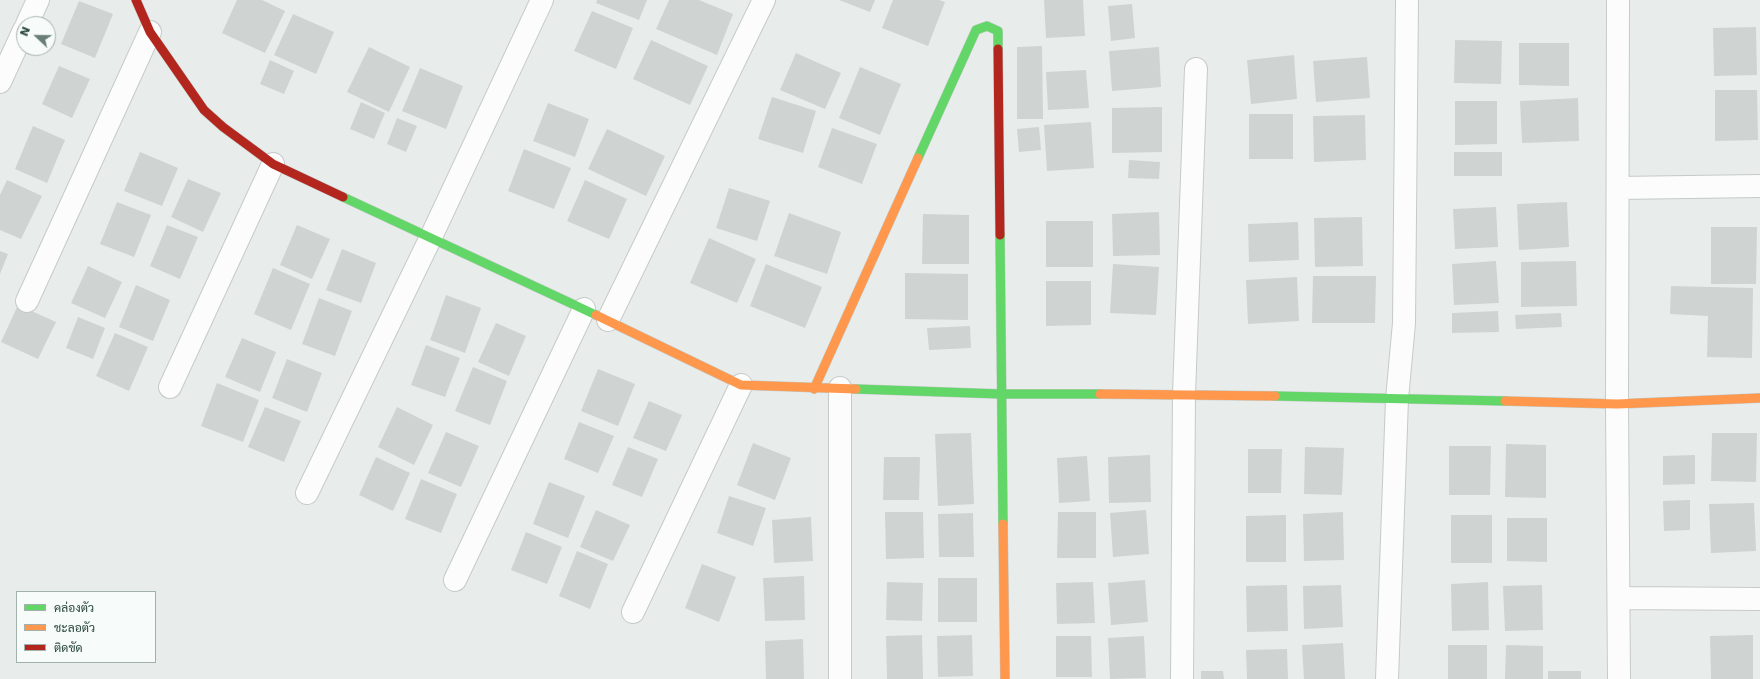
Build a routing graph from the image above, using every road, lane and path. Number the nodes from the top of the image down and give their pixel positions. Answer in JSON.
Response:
{"nodes":[{"id":1,"x":38,"y":0,"type":"edge"},
{"id":2,"x":136,"y":0,"type":"edge"},
{"id":3,"x":542,"y":0,"type":"edge"},
{"id":4,"x":764,"y":0,"type":"edge"},
{"id":5,"x":1407,"y":0,"type":"edge"},
{"id":6,"x":1618,"y":0,"type":"edge"},
{"id":7,"x":31,"y":16,"type":"edge"},
{"id":8,"x":150,"y":32,"type":"junction"},
{"id":9,"x":16,"y":47,"type":"edge"},
{"id":10,"x":1196,"y":69,"type":"dead end"},
{"id":11,"x":0,"y":82,"type":"edge"},
{"id":12,"x":274,"y":164,"type":"junction"},
{"id":13,"x":1760,"y":186,"type":"edge"},
{"id":14,"x":1618,"y":188,"type":"junction"},
{"id":15,"x":431,"y":237,"type":"junction"},
{"id":16,"x":27,"y":301,"type":"dead end"},
{"id":17,"x":584,"y":309,"type":"junction"},
{"id":18,"x":608,"y":320,"type":"junction"},
{"id":19,"x":741,"y":385,"type":"junction"},
{"id":20,"x":170,"y":387,"type":"dead end"},
{"id":21,"x":814,"y":388,"type":"junction"},
{"id":22,"x":840,"y":388,"type":"junction"},
{"id":23,"x":1001,"y":394,"type":"junction"},
{"id":24,"x":1184,"y":394,"type":"junction"},
{"id":25,"x":1760,"y":398,"type":"edge"},
{"id":26,"x":1396,"y":399,"type":"junction"},
{"id":27,"x":1617,"y":404,"type":"junction"},
{"id":28,"x":307,"y":493,"type":"dead end"},
{"id":29,"x":455,"y":580,"type":"dead end"},
{"id":30,"x":1619,"y":598,"type":"junction"},
{"id":31,"x":1760,"y":599,"type":"edge"},
{"id":32,"x":633,"y":612,"type":"dead end"},
{"id":33,"x":840,"y":679,"type":"edge"},
{"id":34,"x":1004,"y":679,"type":"edge"},
{"id":35,"x":1182,"y":679,"type":"edge"},
{"id":36,"x":1387,"y":679,"type":"edge"},
{"id":37,"x":1619,"y":679,"type":"edge"}],
"edges":[{"from":1,"to":7,"type":"street"},
{"from":2,"to":8,"type":"street"},
{"from":3,"to":15,"type":"street"},
{"from":4,"to":18,"type":"street"},
{"from":5,"to":26,"type":"street"},
{"from":6,"to":14,"type":"street"},
{"from":8,"to":12,"type":"street"},
{"from":8,"to":16,"type":"street"},
{"from":9,"to":11,"type":"street"},
{"from":10,"to":24,"type":"street"},
{"from":12,"to":15,"type":"street"},
{"from":12,"to":20,"type":"street"},
{"from":13,"to":14,"type":"street"},
{"from":14,"to":27,"type":"street"},
{"from":15,"to":17,"type":"street"},
{"from":15,"to":28,"type":"street"},
{"from":17,"to":18,"type":"street"},
{"from":17,"to":29,"type":"street"},
{"from":18,"to":19,"type":"street"},
{"from":19,"to":21,"type":"street"},
{"from":19,"to":32,"type":"street"},
{"from":21,"to":22,"type":"street"},
{"from":21,"to":23,"type":"street"},
{"from":22,"to":23,"type":"street"},
{"from":22,"to":33,"type":"street"},
{"from":23,"to":24,"type":"street"},
{"from":23,"to":34,"type":"street"},
{"from":24,"to":26,"type":"street"},
{"from":24,"to":35,"type":"street"},
{"from":25,"to":27,"type":"street"},
{"from":26,"to":27,"type":"street"},
{"from":26,"to":36,"type":"street"},
{"from":27,"to":30,"type":"street"},
{"from":30,"to":31,"type":"street"},
{"from":30,"to":37,"type":"street"}]}
